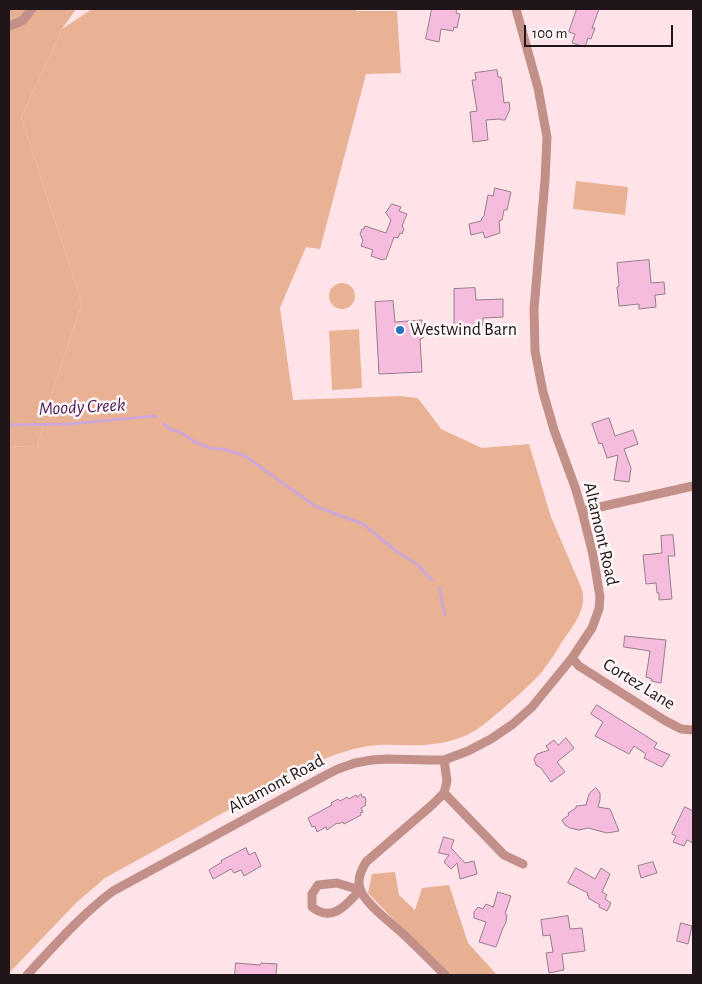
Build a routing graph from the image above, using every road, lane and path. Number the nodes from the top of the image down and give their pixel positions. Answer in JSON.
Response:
{"nodes":[{"id":1,"x":32,"y":9,"type":"edge"},
{"id":2,"x":516,"y":9,"type":"edge"},
{"id":3,"x":9,"y":26,"type":"edge"},
{"id":4,"x":693,"y":486,"type":"edge"},
{"id":5,"x":582,"y":511,"type":"junction"},
{"id":6,"x":572,"y":658,"type":"junction"},
{"id":7,"x":693,"y":730,"type":"edge"},
{"id":8,"x":444,"y":760,"type":"junction"},
{"id":9,"x":444,"y":793,"type":"junction"},
{"id":10,"x":523,"y":864,"type":"dead end"},
{"id":11,"x":360,"y":890,"type":"junction"},
{"id":12,"x":27,"y":975,"type":"edge"},
{"id":13,"x":444,"y":975,"type":"edge"}],
"edges":[{"from":1,"to":3,"type":"street"},
{"from":2,"to":5,"type":"street","name":"Altamont Road"},
{"from":4,"to":5,"type":"street"},
{"from":5,"to":6,"type":"street","name":"Altamont Road"},
{"from":6,"to":7,"type":"street","name":"Cortez Lane"},
{"from":6,"to":8,"type":"street","name":"Altamont Road"},
{"from":8,"to":9,"type":"street"},
{"from":8,"to":12,"type":"street","name":"Altamont Road"},
{"from":9,"to":10,"type":"street"},
{"from":9,"to":11,"type":"street"},
{"from":11,"to":11,"type":"street"},
{"from":11,"to":13,"type":"street"}]}
